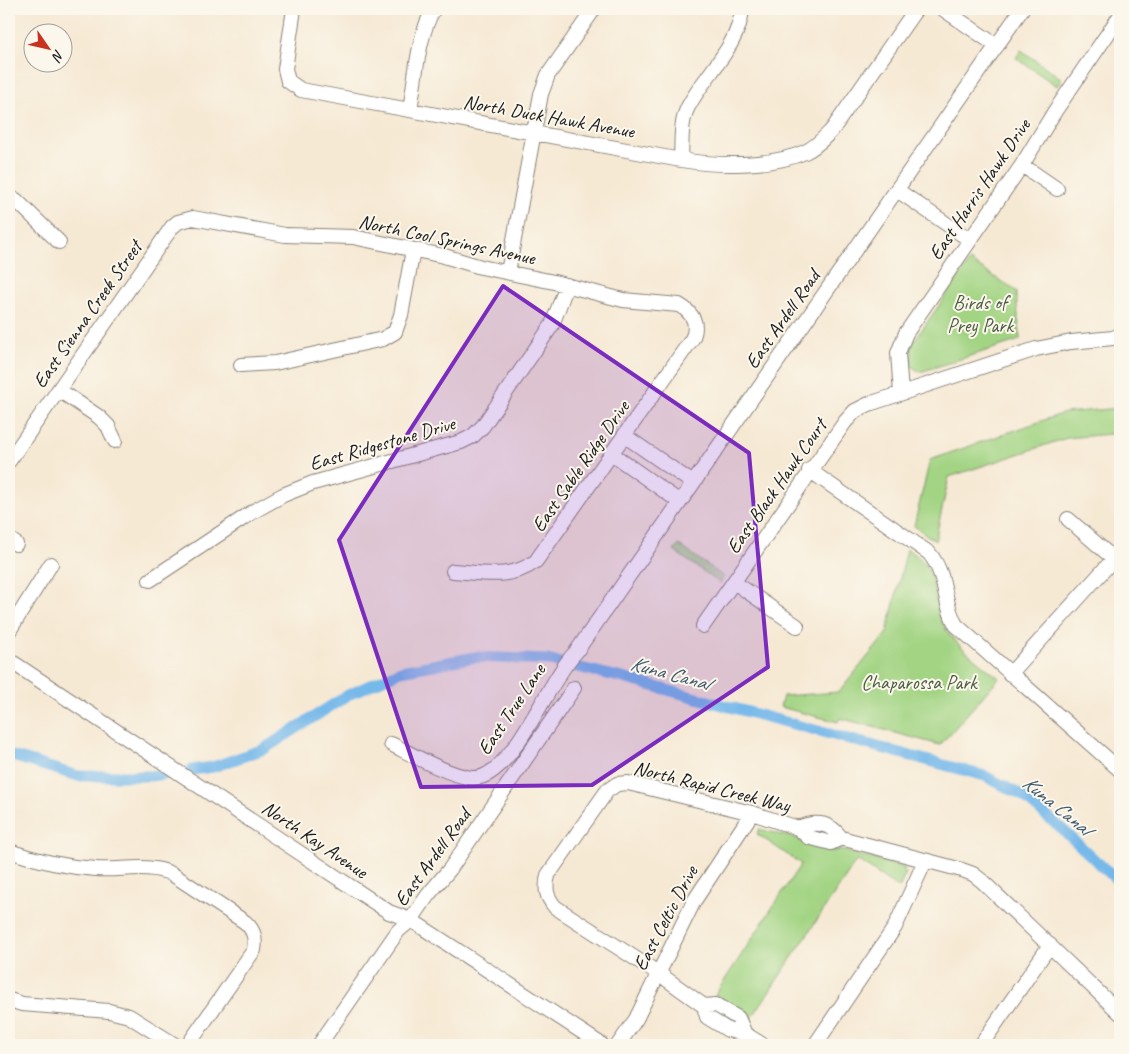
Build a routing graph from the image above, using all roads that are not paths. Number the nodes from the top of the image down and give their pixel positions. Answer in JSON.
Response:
{"nodes":[{"id":1,"x":294,"y":9,"type":"edge"},
{"id":2,"x":434,"y":9,"type":"edge"},
{"id":3,"x":594,"y":9,"type":"edge"},
{"id":4,"x":742,"y":9,"type":"edge"},
{"id":5,"x":916,"y":9,"type":"edge"},
{"id":6,"x":943,"y":9,"type":"edge"},
{"id":7,"x":1022,"y":9,"type":"edge"},
{"id":8,"x":1120,"y":16,"type":"edge"},
{"id":9,"x":997,"y":46,"type":"junction"},
{"id":10,"x":410,"y":110,"type":"junction"},
{"id":11,"x":533,"y":133,"type":"junction"},
{"id":12,"x":681,"y":160,"type":"junction"},
{"id":13,"x":1022,"y":165,"type":"junction"},
{"id":14,"x":1057,"y":189,"type":"dead end"},
{"id":15,"x":897,"y":190,"type":"junction"},
{"id":16,"x":9,"y":198,"type":"edge"},
{"id":17,"x":186,"y":219,"type":"joint"},
{"id":18,"x":970,"y":240,"type":"junction"},
{"id":19,"x":59,"y":242,"type":"dead end"},
{"id":20,"x":413,"y":250,"type":"junction"},
{"id":21,"x":508,"y":272,"type":"junction"},
{"id":22,"x":568,"y":285,"type":"junction"},
{"id":23,"x":694,"y":319,"type":"joint"},
{"id":24,"x":1120,"y":335,"type":"edge"},
{"id":25,"x":241,"y":366,"type":"dead end"},
{"id":26,"x":59,"y":390,"type":"junction"},
{"id":27,"x":901,"y":393,"type":"junction"},
{"id":28,"x":625,"y":436,"type":"junction"},
{"id":29,"x":115,"y":440,"type":"dead end"},
{"id":30,"x":612,"y":454,"type":"junction"},
{"id":31,"x":9,"y":462,"type":"edge"},
{"id":32,"x":809,"y":470,"type":"junction"},
{"id":33,"x":693,"y":483,"type":"junction"},
{"id":34,"x":680,"y":502,"type":"junction"},
{"id":35,"x":1068,"y":519,"type":"dead end"},
{"id":36,"x":1117,"y":555,"type":"edge"},
{"id":37,"x":51,"y":564,"type":"dead end"},
{"id":38,"x":454,"y":571,"type":"dead end"},
{"id":39,"x":150,"y":580,"type":"dead end"},
{"id":40,"x":734,"y":582,"type":"junction"},
{"id":41,"x":703,"y":626,"type":"dead end"},
{"id":42,"x":797,"y":626,"type":"dead end"},
{"id":43,"x":9,"y":631,"type":"edge"},
{"id":44,"x":9,"y":660,"type":"edge"},
{"id":45,"x":568,"y":661,"type":"joint"},
{"id":46,"x":1010,"y":674,"type":"junction"},
{"id":47,"x":574,"y":688,"type":"dead end"},
{"id":48,"x":391,"y":744,"type":"dead end"},
{"id":49,"x":1120,"y":770,"type":"edge"},
{"id":50,"x":752,"y":813,"type":"junction"},
{"id":51,"x":9,"y":851,"type":"edge"},
{"id":52,"x":925,"y":861,"type":"junction"},
{"id":53,"x":411,"y":920,"type":"junction"},
{"id":54,"x":1050,"y":946,"type":"junction"},
{"id":55,"x":658,"y":973,"type":"junction"},
{"id":56,"x":9,"y":1000,"type":"edge"},
{"id":57,"x":1120,"y":1013,"type":"edge"},
{"id":58,"x":176,"y":1045,"type":"edge"},
{"id":59,"x":188,"y":1045,"type":"edge"},
{"id":60,"x":319,"y":1045,"type":"edge"},
{"id":61,"x":602,"y":1045,"type":"edge"},
{"id":62,"x":618,"y":1045,"type":"edge"},
{"id":63,"x":763,"y":1045,"type":"edge"},
{"id":64,"x":815,"y":1045,"type":"edge"},
{"id":65,"x":981,"y":1045,"type":"edge"}],
"edges":[{"from":1,"to":10,"type":"street","name":"North Duck Hawk Avenue"},
{"from":2,"to":10,"type":"street"},
{"from":3,"to":11,"type":"street"},
{"from":4,"to":12,"type":"street"},
{"from":5,"to":12,"type":"street","name":"North Duck Hawk Avenue"},
{"from":6,"to":9,"type":"street"},
{"from":7,"to":9,"type":"street","name":"East Ardell Road"},
{"from":8,"to":13,"type":"street","name":"East Harris Hawk Drive"},
{"from":9,"to":15,"type":"street","name":"East Ardell Road"},
{"from":10,"to":11,"type":"street","name":"North Duck Hawk Avenue"},
{"from":11,"to":12,"type":"street","name":"North Duck Hawk Avenue"},
{"from":11,"to":21,"type":"street"},
{"from":13,"to":14,"type":"street"},
{"from":13,"to":18,"type":"street","name":"East Harris Hawk Drive"},
{"from":15,"to":18,"type":"street"},
{"from":15,"to":33,"type":"street","name":"East Ardell Road"},
{"from":16,"to":19,"type":"street"},
{"from":17,"to":20,"type":"street","name":"North Cool Springs Avenue"},
{"from":17,"to":26,"type":"street","name":"East Sienna Creek Street"},
{"from":18,"to":27,"type":"street","name":"East Harris Hawk Drive"},
{"from":20,"to":21,"type":"street","name":"North Cool Springs Avenue"},
{"from":20,"to":25,"type":"street"},
{"from":21,"to":22,"type":"street","name":"North Cool Springs Avenue"},
{"from":22,"to":23,"type":"street","name":"North Cool Springs Avenue"},
{"from":22,"to":39,"type":"street","name":"East Ridgestone Drive"},
{"from":23,"to":28,"type":"street","name":"East Sable Ridge Drive"},
{"from":24,"to":27,"type":"street","name":"East Black Hawk Court"},
{"from":26,"to":29,"type":"street"},
{"from":26,"to":31,"type":"street","name":"East Sienna Creek Street"},
{"from":27,"to":32,"type":"street","name":"East Black Hawk Court"},
{"from":28,"to":30,"type":"street","name":"East Sable Ridge Drive"},
{"from":28,"to":33,"type":"street"},
{"from":30,"to":34,"type":"street"},
{"from":30,"to":38,"type":"street","name":"East Sable Ridge Drive"},
{"from":32,"to":40,"type":"street","name":"East Black Hawk Court"},
{"from":32,"to":46,"type":"street"},
{"from":33,"to":34,"type":"street","name":"East Ardell Road"},
{"from":34,"to":45,"type":"street","name":"East Ardell Road"},
{"from":35,"to":36,"type":"street"},
{"from":36,"to":46,"type":"street"},
{"from":37,"to":43,"type":"street"},
{"from":40,"to":41,"type":"street","name":"East Black Hawk Court"},
{"from":40,"to":42,"type":"street"},
{"from":44,"to":53,"type":"street","name":"North Kay Avenue"},
{"from":45,"to":48,"type":"street","name":"East True Lane"},
{"from":46,"to":49,"type":"street"},
{"from":47,"to":53,"type":"street","name":"East Ardell Road"},
{"from":50,"to":52,"type":"street","name":"North Rapid Creek Way"},
{"from":50,"to":55,"type":"street","name":"East Celtic Drive"},
{"from":50,"to":55,"type":"street","name":"North Rapid Creek Way"},
{"from":51,"to":59,"type":"street"},
{"from":52,"to":54,"type":"street","name":"North Rapid Creek Way"},
{"from":52,"to":64,"type":"street"},
{"from":53,"to":60,"type":"street","name":"East Ardell Road"},
{"from":53,"to":61,"type":"street","name":"North Kay Avenue"},
{"from":54,"to":57,"type":"street","name":"North Rapid Creek Way"},
{"from":54,"to":65,"type":"street"},
{"from":55,"to":62,"type":"street","name":"East Celtic Drive"},
{"from":55,"to":63,"type":"street"},
{"from":56,"to":58,"type":"street"}]}
